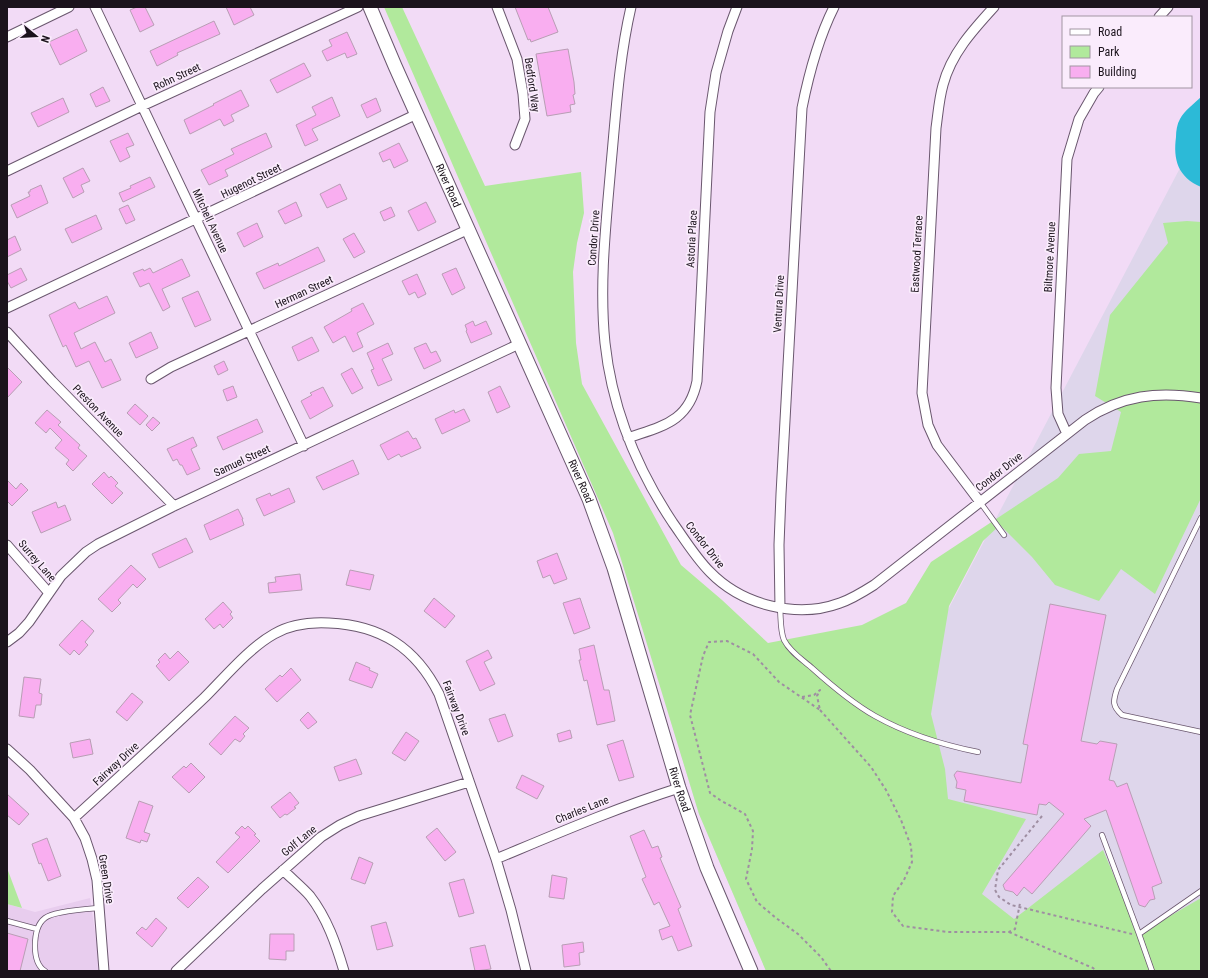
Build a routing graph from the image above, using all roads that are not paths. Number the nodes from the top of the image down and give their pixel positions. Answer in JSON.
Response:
{"nodes":[{"id":1,"x":69,"y":7,"type":"edge"},
{"id":2,"x":95,"y":7,"type":"edge"},
{"id":3,"x":358,"y":7,"type":"edge"},
{"id":4,"x":370,"y":7,"type":"edge"},
{"id":5,"x":497,"y":7,"type":"edge"},
{"id":6,"x":632,"y":7,"type":"edge"},
{"id":7,"x":737,"y":7,"type":"edge"},
{"id":8,"x":834,"y":7,"type":"edge"},
{"id":9,"x":994,"y":7,"type":"edge"},
{"id":10,"x":1168,"y":7,"type":"edge"},
{"id":11,"x":1160,"y":16,"type":"edge"},
{"id":12,"x":7,"y":37,"type":"edge"},
{"id":13,"x":1098,"y":88,"type":"edge"},
{"id":14,"x":142,"y":106,"type":"junction"},
{"id":15,"x":417,"y":114,"type":"junction"},
{"id":16,"x":515,"y":145,"type":"dead end"},
{"id":17,"x":7,"y":172,"type":"edge"},
{"id":18,"x":196,"y":220,"type":"junction"},
{"id":19,"x":469,"y":229,"type":"junction"},
{"id":20,"x":7,"y":308,"type":"edge"},
{"id":21,"x":249,"y":331,"type":"junction"},
{"id":22,"x":7,"y":332,"type":"edge"},
{"id":23,"x":520,"y":344,"type":"junction"},
{"id":24,"x":151,"y":379,"type":"dead end"},
{"id":25,"x":1201,"y":398,"type":"edge"},
{"id":26,"x":1067,"y":434,"type":"junction"},
{"id":27,"x":628,"y":438,"type":"junction"},
{"id":28,"x":304,"y":446,"type":"junction"},
{"id":29,"x":980,"y":502,"type":"junction"},
{"id":30,"x":174,"y":506,"type":"junction"},
{"id":31,"x":1201,"y":518,"type":"edge"},
{"id":32,"x":1004,"y":535,"type":"dead end"},
{"id":33,"x":7,"y":545,"type":"edge"},
{"id":34,"x":49,"y":593,"type":"junction"},
{"id":35,"x":780,"y":608,"type":"junction"},
{"id":36,"x":7,"y":642,"type":"edge"},
{"id":37,"x":1201,"y":732,"type":"edge"},
{"id":38,"x":7,"y":749,"type":"edge"},
{"id":39,"x":978,"y":752,"type":"dead end"},
{"id":40,"x":469,"y":782,"type":"junction"},
{"id":41,"x":679,"y":788,"type":"junction"},
{"id":42,"x":74,"y":818,"type":"junction"},
{"id":43,"x":1102,"y":835,"type":"dead end"},
{"id":44,"x":496,"y":859,"type":"junction"},
{"id":45,"x":283,"y":870,"type":"junction"},
{"id":46,"x":1201,"y":891,"type":"edge"},
{"id":47,"x":99,"y":908,"type":"junction"},
{"id":48,"x":7,"y":921,"type":"edge"},
{"id":49,"x":37,"y":929,"type":"junction"},
{"id":50,"x":1139,"y":934,"type":"junction"},
{"id":51,"x":44,"y":971,"type":"edge"},
{"id":52,"x":104,"y":971,"type":"edge"},
{"id":53,"x":176,"y":971,"type":"edge"},
{"id":54,"x":344,"y":971,"type":"edge"},
{"id":55,"x":526,"y":971,"type":"edge"},
{"id":56,"x":751,"y":971,"type":"edge"},
{"id":57,"x":1152,"y":971,"type":"edge"}],
"edges":[{"from":1,"to":12,"type":"street"},
{"from":2,"to":14,"type":"street","name":"Mitchell Avenue"},
{"from":3,"to":14,"type":"street","name":"Rohn Street"},
{"from":4,"to":15,"type":"street","name":"River Road"},
{"from":5,"to":16,"type":"street","name":"Bedford Way"},
{"from":6,"to":27,"type":"street","name":"Condor Drive"},
{"from":7,"to":27,"type":"street","name":"Astoria Place"},
{"from":8,"to":35,"type":"street","name":"Ventura Drive"},
{"from":9,"to":29,"type":"street","name":"Eastwood Terrace"},
{"from":10,"to":11,"type":"street"},
{"from":13,"to":26,"type":"street","name":"Biltmore Avenue"},
{"from":14,"to":17,"type":"street","name":"Rohn Street"},
{"from":14,"to":18,"type":"street","name":"Mitchell Avenue"},
{"from":15,"to":18,"type":"street","name":"Hugenot Street"},
{"from":15,"to":19,"type":"street","name":"River Road"},
{"from":18,"to":20,"type":"street","name":"Hugenot Street"},
{"from":18,"to":21,"type":"street","name":"Mitchell Avenue"},
{"from":19,"to":21,"type":"street","name":"Herman Street"},
{"from":19,"to":23,"type":"street","name":"River Road"},
{"from":21,"to":24,"type":"street","name":"Herman Street"},
{"from":21,"to":28,"type":"street","name":"Mitchell Avenue"},
{"from":22,"to":30,"type":"street","name":"Preston Avenue"},
{"from":23,"to":28,"type":"street","name":"Samuel Street"},
{"from":23,"to":41,"type":"street","name":"River Road"},
{"from":25,"to":26,"type":"street","name":"Condor Drive"},
{"from":26,"to":29,"type":"street","name":"Condor Drive"},
{"from":27,"to":35,"type":"street","name":"Condor Drive"},
{"from":28,"to":30,"type":"street","name":"Samuel Street"},
{"from":29,"to":32,"type":"lane"},
{"from":29,"to":35,"type":"street","name":"Condor Drive"},
{"from":30,"to":34,"type":"street","name":"Samuel Street"},
{"from":31,"to":37,"type":"lane"},
{"from":33,"to":34,"type":"street","name":"Surrey Lane"},
{"from":34,"to":36,"type":"street","name":"Samuel Street"},
{"from":35,"to":39,"type":"lane"},
{"from":38,"to":42,"type":"street","name":"Green Drive"},
{"from":40,"to":42,"type":"street","name":"Fairway Drive"},
{"from":40,"to":44,"type":"street","name":"Fairway Drive"},
{"from":40,"to":45,"type":"street","name":"Golf Lane"},
{"from":41,"to":44,"type":"street","name":"Charles Lane"},
{"from":41,"to":56,"type":"street","name":"River Road"},
{"from":42,"to":47,"type":"street","name":"Green Drive"},
{"from":43,"to":50,"type":"lane"},
{"from":44,"to":55,"type":"street","name":"Fairway Drive"},
{"from":45,"to":53,"type":"street","name":"Golf Lane"},
{"from":45,"to":54,"type":"street"},
{"from":46,"to":50,"type":"lane"},
{"from":47,"to":49,"type":"lane"},
{"from":47,"to":52,"type":"street","name":"Green Drive"},
{"from":48,"to":49,"type":"lane"},
{"from":49,"to":51,"type":"lane"},
{"from":50,"to":57,"type":"lane"}]}
